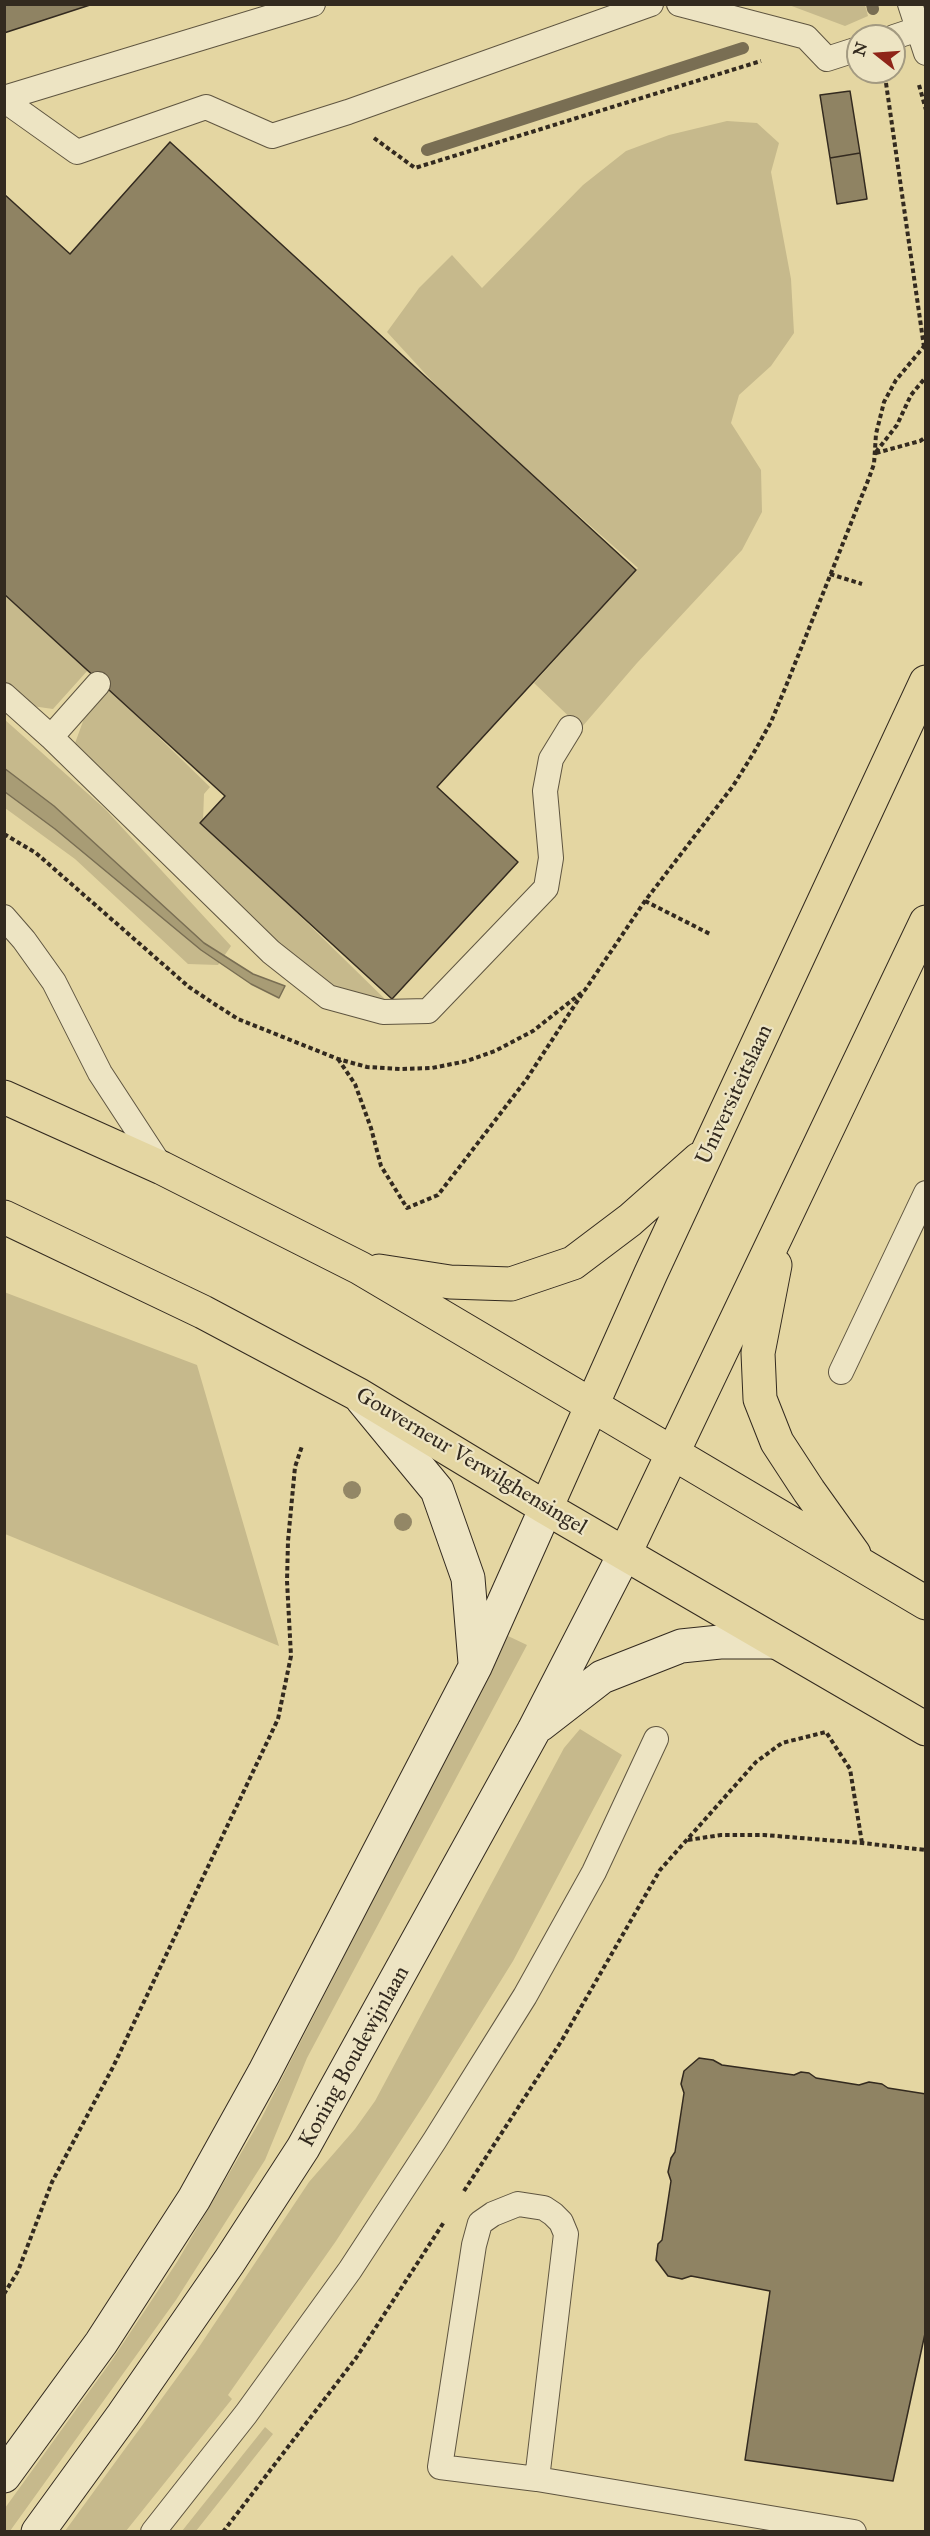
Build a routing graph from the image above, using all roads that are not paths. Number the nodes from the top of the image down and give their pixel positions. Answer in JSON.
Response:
{"nodes":[{"id":1,"x":313,"y":4,"type":"edge"},
{"id":2,"x":651,"y":4,"type":"edge"},
{"id":3,"x":679,"y":4,"type":"edge"},
{"id":4,"x":910,"y":4,"type":"edge"},
{"id":5,"x":918,"y":29,"type":"junction"},
{"id":6,"x":906,"y":33,"type":"edge"},
{"id":7,"x":846,"y":53,"type":"edge"},
{"id":8,"x":926,"y":53,"type":"edge"},
{"id":9,"x":4,"y":99,"type":"edge"},
{"id":10,"x":926,"y":682,"type":"edge"},
{"id":11,"x":98,"y":684,"type":"dead end"},
{"id":12,"x":4,"y":695,"type":"edge"},
{"id":13,"x":570,"y":728,"type":"dead end"},
{"id":14,"x":51,"y":737,"type":"junction"},
{"id":15,"x":4,"y":917,"type":"edge"},
{"id":16,"x":926,"y":922,"type":"edge"},
{"id":17,"x":4,"y":1097,"type":"edge"},
{"id":18,"x":710,"y":1150,"type":"junction"},
{"id":19,"x":162,"y":1168,"type":"junction"},
{"id":20,"x":926,"y":1193,"type":"edge"},
{"id":21,"x":4,"y":1217,"type":"edge"},
{"id":22,"x":784,"y":1221,"type":"junction"},
{"id":23,"x":360,"y":1268,"type":"junction"},
{"id":24,"x":841,"y":1372,"type":"dead end"},
{"id":25,"x":359,"y":1395,"type":"junction"},
{"id":26,"x":591,"y":1404,"type":"junction"},
{"id":27,"x":672,"y":1451,"type":"junction"},
{"id":28,"x":546,"y":1508,"type":"junction"},
{"id":29,"x":625,"y":1553,"type":"junction"},
{"id":30,"x":862,"y":1565,"type":"junction"},
{"id":31,"x":926,"y":1603,"type":"edge"},
{"id":32,"x":775,"y":1642,"type":"junction"},
{"id":33,"x":475,"y":1667,"type":"junction"},
{"id":34,"x":926,"y":1729,"type":"edge"},
{"id":35,"x":534,"y":1730,"type":"junction"},
{"id":36,"x":656,"y":1739,"type":"dead end"},
{"id":37,"x":4,"y":2476,"type":"edge"},
{"id":38,"x":537,"y":2480,"type":"junction"},
{"id":39,"x":38,"y":2532,"type":"edge"},
{"id":40,"x":153,"y":2532,"type":"edge"},
{"id":41,"x":854,"y":2532,"type":"edge"}],
"edges":[{"from":1,"to":9,"type":"lane"},
{"from":2,"to":9,"type":"lane"},
{"from":3,"to":7,"type":"lane"},
{"from":4,"to":5,"type":"lane"},
{"from":5,"to":6,"type":"lane"},
{"from":5,"to":8,"type":"lane"},
{"from":10,"to":18,"type":"highway","name":"Universiteitslaan"},
{"from":11,"to":14,"type":"lane"},
{"from":12,"to":14,"type":"lane"},
{"from":13,"to":14,"type":"lane"},
{"from":15,"to":19,"type":"lane"},
{"from":16,"to":22,"type":"highway"},
{"from":17,"to":19,"type":"highway"},
{"from":18,"to":23,"type":"highway"},
{"from":18,"to":26,"type":"highway","name":"Universiteitslaan"},
{"from":19,"to":23,"type":"highway"},
{"from":20,"to":24,"type":"lane"},
{"from":21,"to":25,"type":"highway","name":"Gouverneur Verwilghensingel"},
{"from":22,"to":27,"type":"highway"},
{"from":22,"to":30,"type":"highway"},
{"from":23,"to":26,"type":"highway"},
{"from":25,"to":28,"type":"highway","name":"Gouverneur Verwilghensingel"},
{"from":25,"to":33,"type":"main road"},
{"from":26,"to":27,"type":"highway"},
{"from":26,"to":28,"type":"highway","name":"Universiteitslaan"},
{"from":27,"to":29,"type":"highway"},
{"from":27,"to":30,"type":"highway"},
{"from":28,"to":29,"type":"highway","name":"Gouverneur Verwilghensingel"},
{"from":28,"to":33,"type":"main road"},
{"from":29,"to":32,"type":"highway","name":"Gouverneur Verwilghensingel"},
{"from":29,"to":35,"type":"main road","name":"Koning Boudewijnlaan"},
{"from":30,"to":31,"type":"highway"},
{"from":32,"to":34,"type":"highway","name":"Gouverneur Verwilghensingel"},
{"from":32,"to":35,"type":"main road"},
{"from":33,"to":37,"type":"main road"},
{"from":35,"to":39,"type":"main road","name":"Koning Boudewijnlaan"},
{"from":36,"to":40,"type":"lane"},
{"from":38,"to":38,"type":"lane"},
{"from":38,"to":41,"type":"lane"}]}
